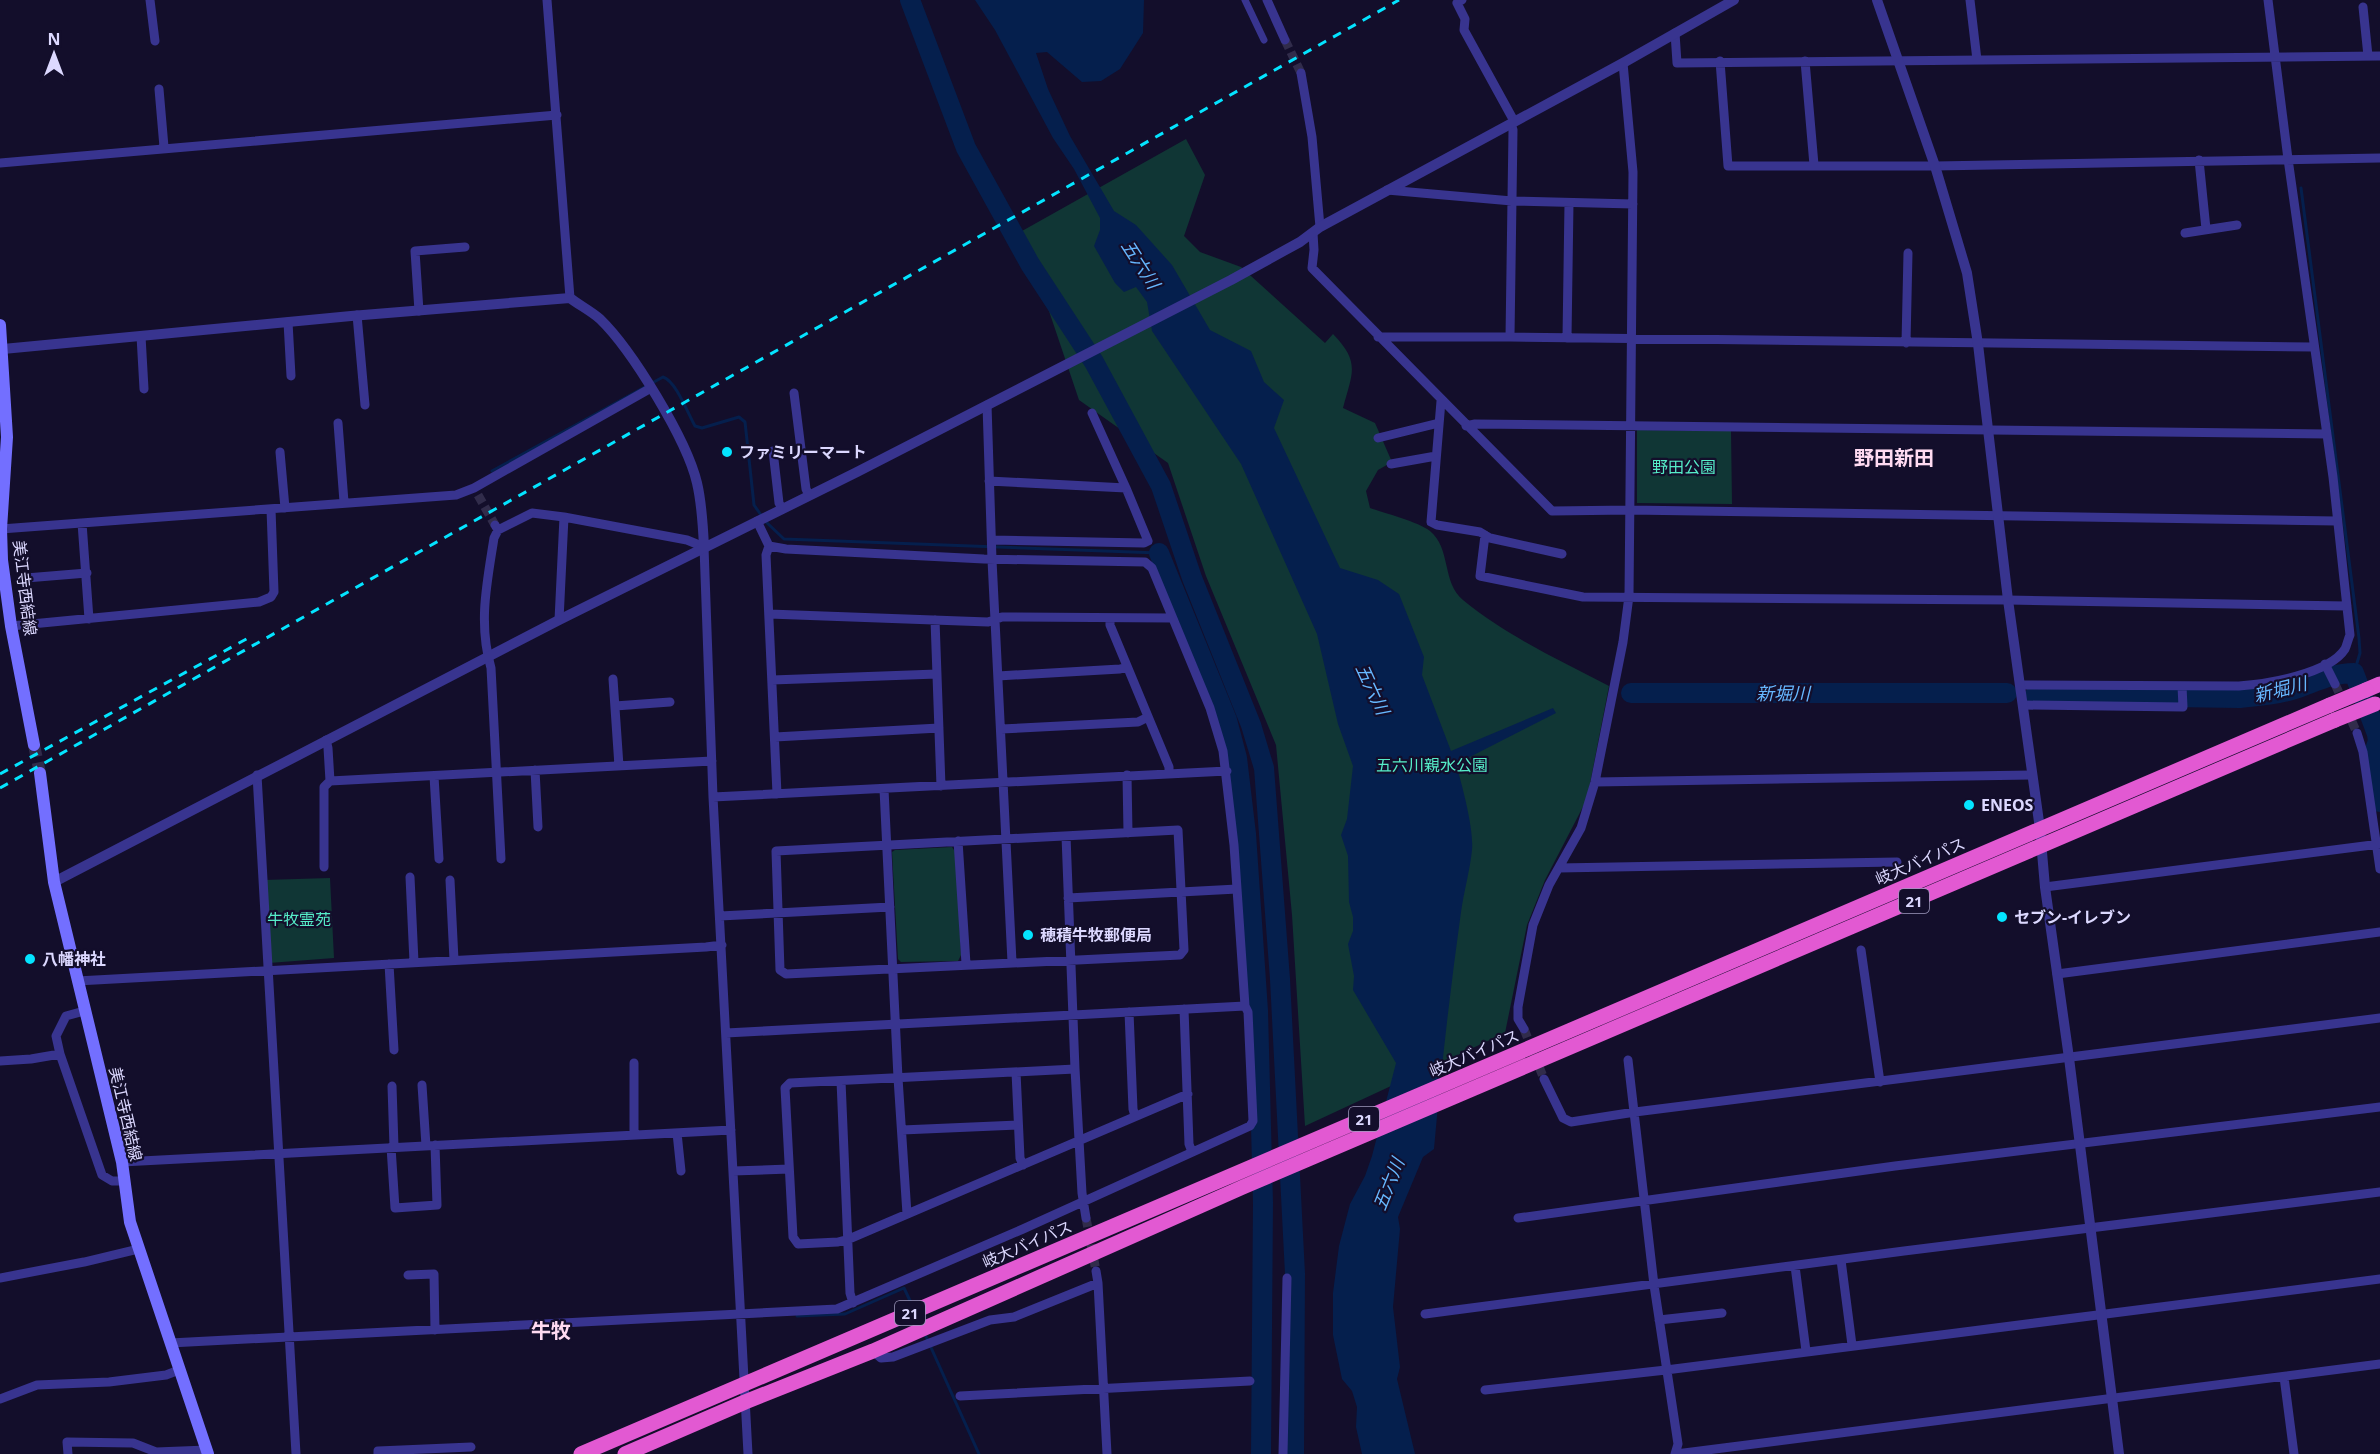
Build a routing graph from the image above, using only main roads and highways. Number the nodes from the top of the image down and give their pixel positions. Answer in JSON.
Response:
{"nodes":[{"id":1,"x":0,"y":325,"type":"edge"},
{"id":2,"x":1,"y":349,"type":"edge"},
{"id":3,"x":4,"y":436,"type":"edge"},
{"id":4,"x":2,"y":503,"type":"edge"},
{"id":5,"x":1,"y":529,"type":"edge"},
{"id":6,"x":4,"y":607,"type":"edge"},
{"id":7,"x":2373,"y":687,"type":"edge"},
{"id":8,"x":2378,"y":703,"type":"edge"},
{"id":9,"x":34,"y":746,"type":"tunnel mouth"},
{"id":10,"x":40,"y":774,"type":"tunnel mouth"},
{"id":11,"x":1491,"y":1073,"type":"junction"},
{"id":12,"x":1241,"y":1180,"type":"junction"},
{"id":13,"x":207,"y":1452,"type":"edge"},
{"id":14,"x":581,"y":1454,"type":"edge"},
{"id":15,"x":626,"y":1454,"type":"edge"}],
"edges":[{"from":1,"to":2,"type":"main road","name":"美江寺西結線"},
{"from":2,"to":3,"type":"main road","name":"美江寺西結線"},
{"from":3,"to":4,"type":"main road","name":"美江寺西結線"},
{"from":4,"to":5,"type":"main road","name":"美江寺西結線"},
{"from":5,"to":6,"type":"main road","name":"美江寺西結線"},
{"from":6,"to":9,"type":"main road","name":"美江寺西結線"},
{"from":7,"to":11,"type":"highway","name":"岐大バイパス","number":"21","bridge":true},
{"from":8,"to":11,"type":"highway","name":"岐大バイパス","number":"21","bridge":true},
{"from":10,"to":13,"type":"main road","name":"美江寺西結線"},
{"from":11,"to":12,"type":"highway","name":"岐大バイパス","number":"21"},
{"from":12,"to":14,"type":"highway","name":"岐大バイパス","number":"21"},
{"from":12,"to":15,"type":"highway","name":"岐大バイパス","number":"21"}]}
